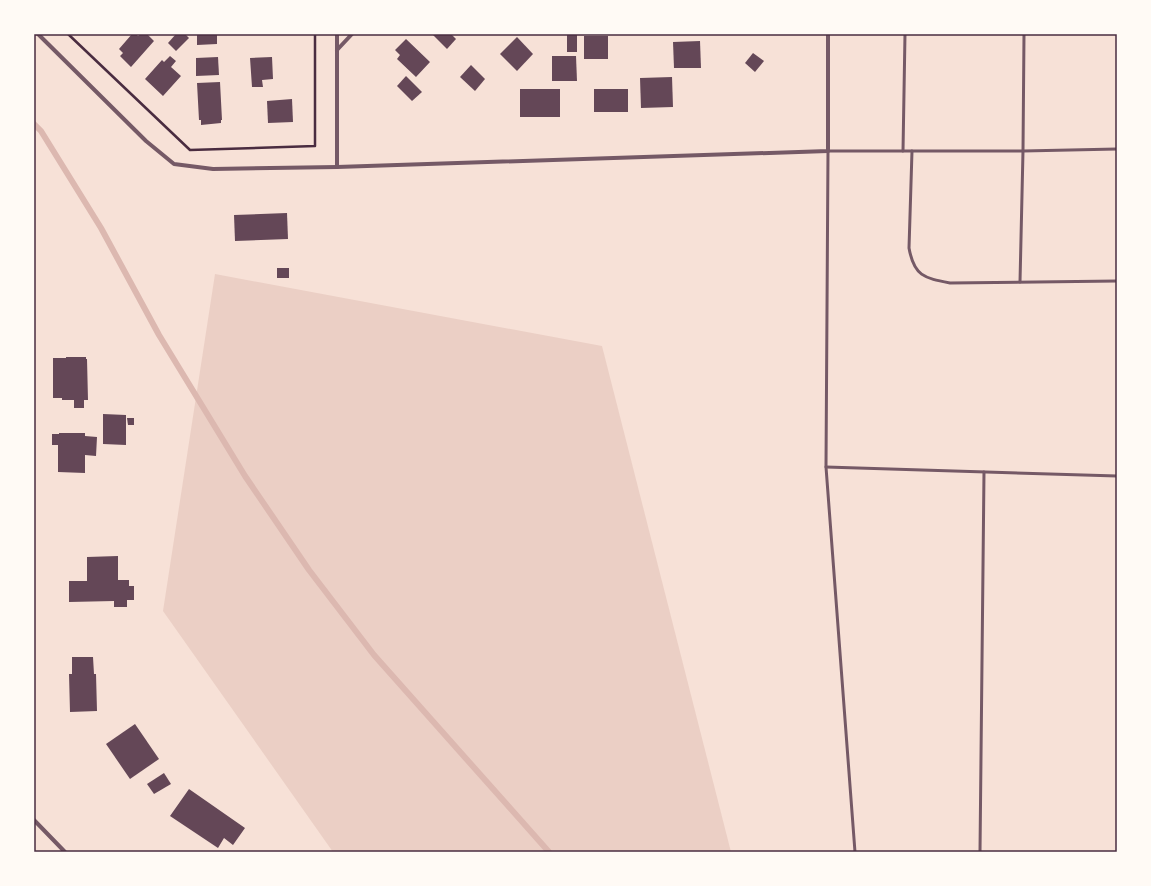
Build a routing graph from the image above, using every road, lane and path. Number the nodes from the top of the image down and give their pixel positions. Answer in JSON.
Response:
{"nodes":[{"id":1,"x":38,"y":34,"type":"edge"},
{"id":2,"x":68,"y":34,"type":"edge"},
{"id":3,"x":315,"y":34,"type":"edge"},
{"id":4,"x":337,"y":34,"type":"edge"},
{"id":5,"x":352,"y":34,"type":"edge"},
{"id":6,"x":828,"y":34,"type":"edge"},
{"id":7,"x":905,"y":34,"type":"edge"},
{"id":8,"x":1024,"y":34,"type":"edge"},
{"id":9,"x":337,"y":50,"type":"junction"},
{"id":10,"x":1117,"y":149,"type":"edge"},
{"id":11,"x":828,"y":151,"type":"junction"},
{"id":12,"x":903,"y":151,"type":"junction"},
{"id":13,"x":912,"y":151,"type":"junction"},
{"id":14,"x":1023,"y":151,"type":"junction"},
{"id":15,"x":337,"y":167,"type":"junction"},
{"id":16,"x":1117,"y":281,"type":"edge"},
{"id":17,"x":1020,"y":282,"type":"junction"},
{"id":18,"x":826,"y":467,"type":"junction"},
{"id":19,"x":984,"y":472,"type":"junction"},
{"id":20,"x":1117,"y":476,"type":"edge"},
{"id":21,"x":34,"y":820,"type":"edge"},
{"id":22,"x":65,"y":852,"type":"edge"},
{"id":23,"x":855,"y":852,"type":"edge"},
{"id":24,"x":980,"y":852,"type":"edge"}],
"edges":[{"from":1,"to":15,"type":"street"},
{"from":2,"to":3,"type":"path"},
{"from":4,"to":9,"type":"street"},
{"from":5,"to":9,"type":"street"},
{"from":6,"to":11,"type":"street"},
{"from":7,"to":12,"type":"lane"},
{"from":8,"to":14,"type":"lane"},
{"from":9,"to":15,"type":"street"},
{"from":10,"to":14,"type":"lane"},
{"from":11,"to":12,"type":"lane"},
{"from":11,"to":15,"type":"street"},
{"from":11,"to":18,"type":"lane"},
{"from":12,"to":13,"type":"lane"},
{"from":13,"to":14,"type":"lane"},
{"from":13,"to":17,"type":"lane"},
{"from":14,"to":17,"type":"lane"},
{"from":16,"to":17,"type":"lane"},
{"from":18,"to":19,"type":"lane"},
{"from":18,"to":23,"type":"lane"},
{"from":19,"to":20,"type":"lane"},
{"from":19,"to":24,"type":"lane"},
{"from":21,"to":22,"type":"street"}]}
